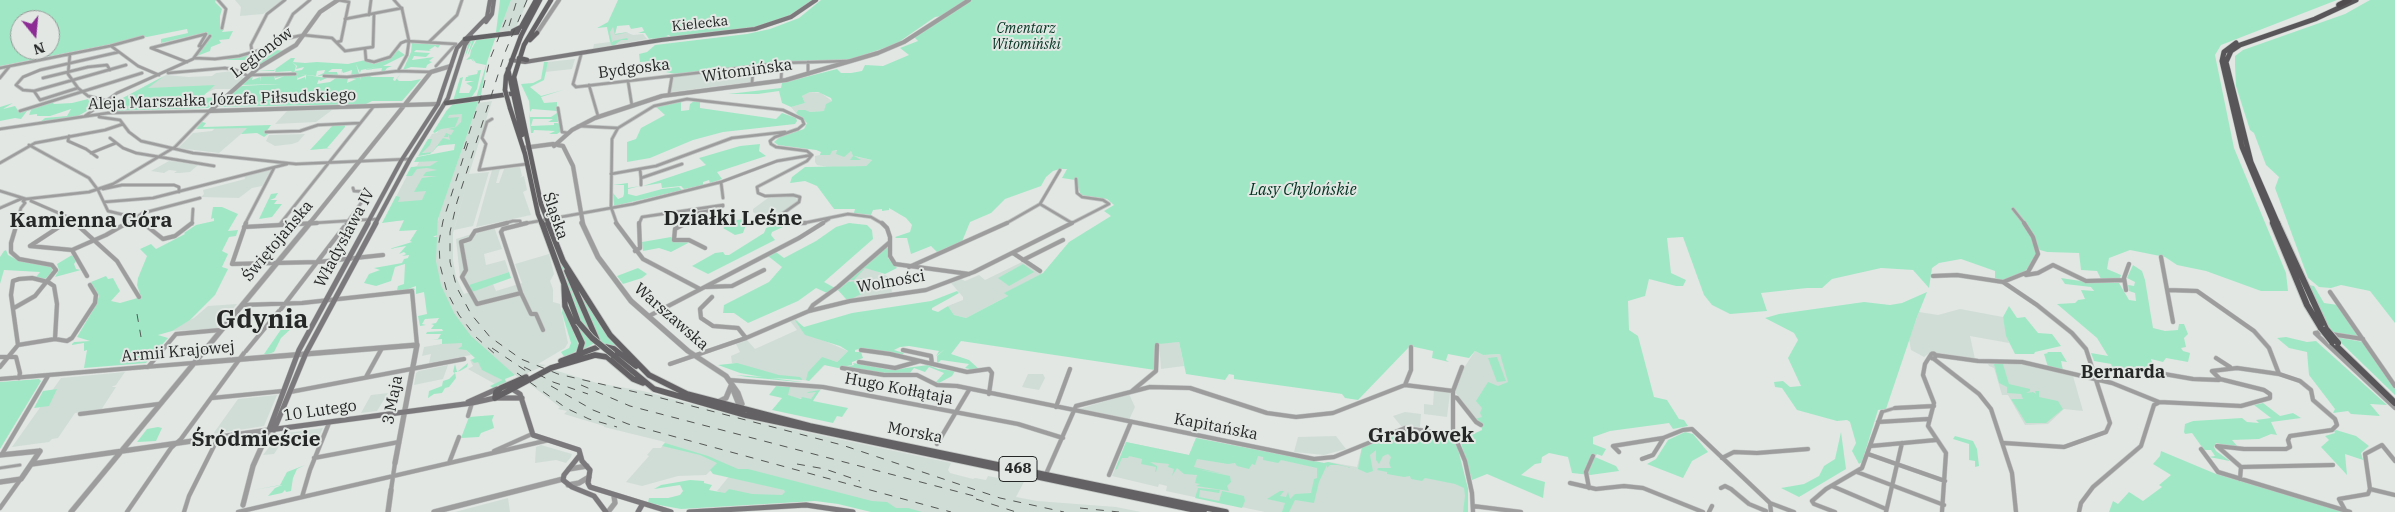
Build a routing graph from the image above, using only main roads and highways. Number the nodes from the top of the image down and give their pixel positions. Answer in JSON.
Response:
{"nodes":[{"id":1,"x":490,"y":0,"type":"edge"},
{"id":2,"x":494,"y":0,"type":"edge"},
{"id":3,"x":538,"y":0,"type":"edge"},
{"id":4,"x":551,"y":0,"type":"edge"},
{"id":5,"x":816,"y":0,"type":"edge"},
{"id":6,"x":2349,"y":0,"type":"edge"},
{"id":7,"x":2356,"y":0,"type":"edge"},
{"id":8,"x":2339,"y":5,"type":"joint"},
{"id":9,"x":476,"y":31,"type":"junction"},
{"id":10,"x":509,"y":32,"type":"junction"},
{"id":11,"x":523,"y":33,"type":"junction"},
{"id":12,"x":537,"y":33,"type":"road end"},
{"id":13,"x":488,"y":34,"type":"junction"},
{"id":14,"x":471,"y":36,"type":"junction"},
{"id":15,"x":465,"y":39,"type":"junction"},
{"id":16,"x":526,"y":43,"type":"junction"},
{"id":17,"x":581,"y":55,"type":"junction"},
{"id":18,"x":519,"y":60,"type":"junction"},
{"id":19,"x":527,"y":60,"type":"joint"},
{"id":20,"x":2224,"y":62,"type":"junction"},
{"id":21,"x":510,"y":64,"type":"junction"},
{"id":22,"x":451,"y":66,"type":"junction"},
{"id":23,"x":459,"y":66,"type":"junction"},
{"id":24,"x":515,"y":91,"type":"junction"},
{"id":25,"x":500,"y":96,"type":"junction"},
{"id":26,"x":515,"y":100,"type":"junction"},
{"id":27,"x":446,"y":103,"type":"junction"},
{"id":28,"x":436,"y":105,"type":"junction"},
{"id":29,"x":526,"y":147,"type":"junction"},
{"id":30,"x":543,"y":218,"type":"junction"},
{"id":31,"x":563,"y":261,"type":"junction"},
{"id":32,"x":564,"y":281,"type":"junction"},
{"id":33,"x":616,"y":342,"type":"joint"},
{"id":34,"x":2335,"y":343,"type":"junction"},
{"id":35,"x":606,"y":347,"type":"dead end"},
{"id":36,"x":613,"y":355,"type":"joint"},
{"id":37,"x":579,"y":356,"type":"junction"},
{"id":38,"x":643,"y":370,"type":"junction"},
{"id":39,"x":646,"y":384,"type":"junction"},
{"id":40,"x":501,"y":388,"type":"junction"},
{"id":41,"x":512,"y":389,"type":"junction"},
{"id":42,"x":495,"y":398,"type":"junction"},
{"id":43,"x":522,"y":398,"type":"junction"},
{"id":44,"x":2395,"y":398,"type":"edge"},
{"id":45,"x":464,"y":403,"type":"junction"},
{"id":46,"x":2395,"y":403,"type":"edge"},
{"id":47,"x":272,"y":430,"type":"junction"},
{"id":48,"x":580,"y":455,"type":"junction"},
{"id":49,"x":642,"y":505,"type":"junction"},
{"id":50,"x":607,"y":512,"type":"edge"},
{"id":51,"x":638,"y":512,"type":"edge"},
{"id":52,"x":671,"y":512,"type":"edge"},
{"id":53,"x":689,"y":512,"type":"edge"},
{"id":54,"x":853,"y":512,"type":"edge"},
{"id":55,"x":1204,"y":512,"type":"edge"},
{"id":56,"x":1226,"y":512,"type":"edge"}],
"edges":[{"from":1,"to":15,"type":"main road","name":"Władysława IV"},
{"from":2,"to":9,"type":"main road"},
{"from":3,"to":10,"type":"main road"},
{"from":3,"to":11,"type":"main road","name":"Śląska"},
{"from":4,"to":16,"type":"main road"},
{"from":5,"to":17,"type":"main road","name":"Kielecka"},
{"from":6,"to":8,"type":"highway"},
{"from":7,"to":20,"type":"highway"},
{"from":8,"to":20,"type":"highway"},
{"from":9,"to":13,"type":"main road"},
{"from":9,"to":14,"type":"main road"},
{"from":10,"to":11,"type":"main road"},
{"from":10,"to":13,"type":"main road"},
{"from":11,"to":16,"type":"main road"},
{"from":11,"to":21,"type":"main road","name":"Śląska"},
{"from":12,"to":16,"type":"main road"},
{"from":13,"to":14,"type":"main road"},
{"from":14,"to":15,"type":"main road"},
{"from":14,"to":23,"type":"main road","name":"Władysława IV"},
{"from":15,"to":22,"type":"main road","name":"Władysława IV"},
{"from":16,"to":18,"type":"main road","number":"468"},
{"from":17,"to":18,"type":"main road","name":"Kielecka"},
{"from":17,"to":19,"type":"main road","name":"Kielecka"},
{"from":18,"to":19,"type":"main road"},
{"from":18,"to":21,"type":"main road","name":"Kielecka"},
{"from":18,"to":24,"type":"main road","number":"468"},
{"from":20,"to":34,"type":"highway","bridge":true},
{"from":21,"to":24,"type":"main road"},
{"from":21,"to":29,"type":"main road","name":"Śląska","bridge":true},
{"from":22,"to":23,"type":"main road"},
{"from":22,"to":28,"type":"main road","name":"Władysława IV"},
{"from":23,"to":27,"type":"main road","name":"Władysława IV"},
{"from":24,"to":25,"type":"main road"},
{"from":24,"to":26,"type":"main road"},
{"from":24,"to":29,"type":"main road","name":"Śląska","number":"468"},
{"from":25,"to":26,"type":"main road"},
{"from":25,"to":27,"type":"main road"},
{"from":26,"to":29,"type":"main road","number":"468"},
{"from":27,"to":28,"type":"main road","name":"Aleja Marszałka Józefa Piłsudskiego"},
{"from":27,"to":47,"type":"main road","name":"Władysława IV"},
{"from":28,"to":47,"type":"main road","name":"Władysława IV"},
{"from":29,"to":30,"type":"main road","name":"Śląska","number":"468"},
{"from":29,"to":30,"type":"main road","name":"Śląska","number":"468"},
{"from":30,"to":31,"type":"main road","name":"Śląska","number":"468"},
{"from":30,"to":32,"type":"main road","name":"Śląska","number":"468"},
{"from":31,"to":33,"type":"main road","name":"Śląska","number":"468"},
{"from":31,"to":37,"type":"main road"},
{"from":32,"to":36,"type":"main road","name":"Śląska","number":"468","bridge":true},
{"from":32,"to":37,"type":"main road"},
{"from":33,"to":38,"type":"main road","name":"Morska","number":"468"},
{"from":34,"to":44,"type":"highway"},
{"from":34,"to":46,"type":"highway"},
{"from":35,"to":38,"type":"main road"},
{"from":36,"to":39,"type":"main road","name":"Morska","number":"468"},
{"from":37,"to":39,"type":"main road"},
{"from":37,"to":40,"type":"main road"},
{"from":37,"to":41,"type":"main road"},
{"from":38,"to":56,"type":"main road","name":"Morska","number":"468"},
{"from":39,"to":55,"type":"main road","name":"Morska","number":"468"},
{"from":40,"to":41,"type":"main road"},
{"from":40,"to":42,"type":"main road"},
{"from":40,"to":45,"type":"main road"},
{"from":41,"to":42,"type":"main road"},
{"from":41,"to":43,"type":"main road"},
{"from":42,"to":43,"type":"main road"},
{"from":42,"to":45,"type":"main road"},
{"from":43,"to":48,"type":"main road"},
{"from":45,"to":47,"type":"main road","name":"10 Lutego"},
{"from":48,"to":49,"type":"main road"},
{"from":48,"to":50,"type":"main road"},
{"from":49,"to":51,"type":"main road"},
{"from":49,"to":52,"type":"main road"},
{"from":53,"to":54,"type":"main road"}]}
